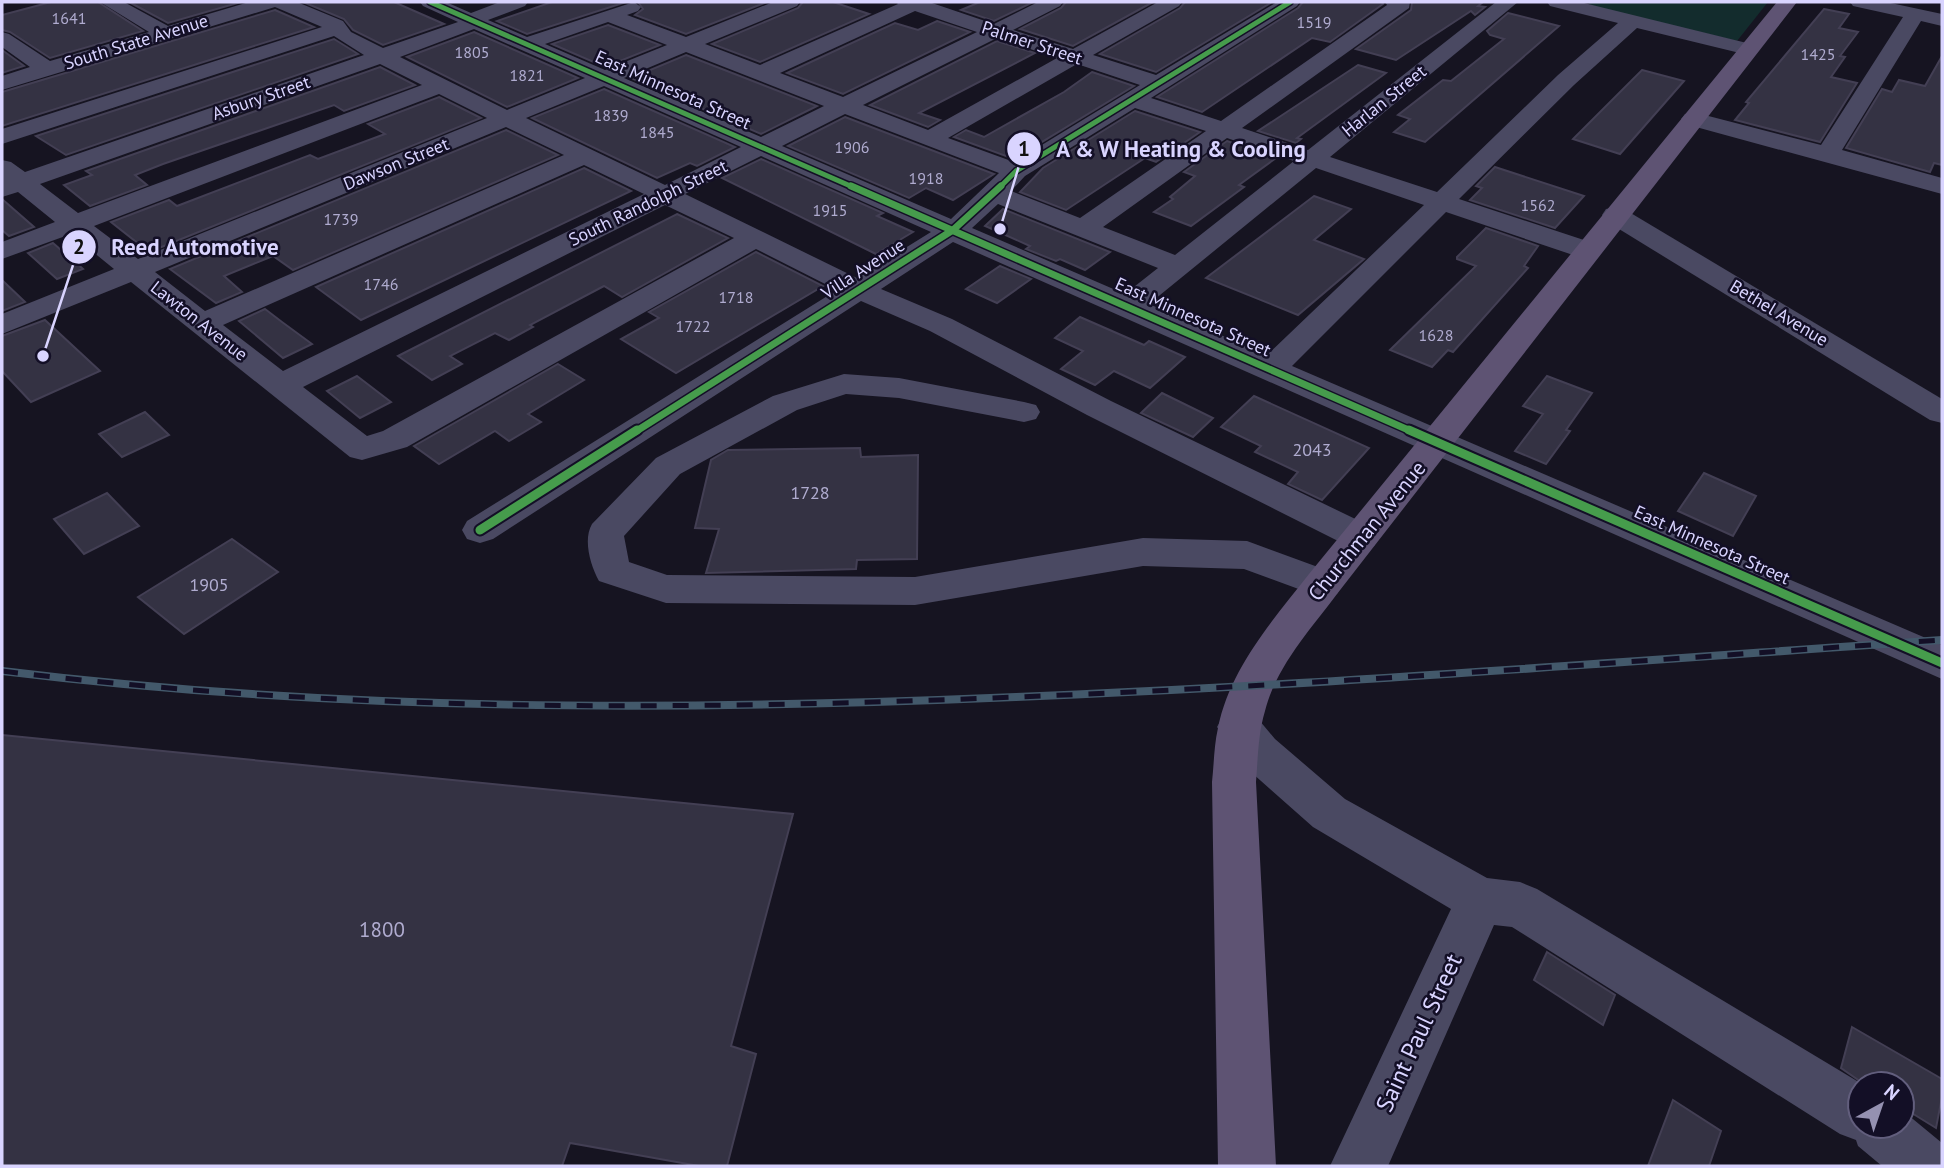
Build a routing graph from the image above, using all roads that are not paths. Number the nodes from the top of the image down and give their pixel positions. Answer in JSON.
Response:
{"nodes":[{"id":1,"x":110,"y":2,"type":"edge"},
{"id":2,"x":270,"y":2,"type":"edge"},
{"id":3,"x":281,"y":2,"type":"edge"},
{"id":4,"x":429,"y":2,"type":"edge"},
{"id":5,"x":518,"y":2,"type":"edge"},
{"id":6,"x":646,"y":2,"type":"edge"},
{"id":7,"x":790,"y":2,"type":"edge"},
{"id":8,"x":1053,"y":2,"type":"edge"},
{"id":9,"x":1172,"y":2,"type":"edge"},
{"id":10,"x":1290,"y":2,"type":"edge"},
{"id":11,"x":1395,"y":2,"type":"edge"},
{"id":12,"x":1508,"y":2,"type":"edge"},
{"id":13,"x":1557,"y":2,"type":"edge"},
{"id":14,"x":1787,"y":2,"type":"edge"},
{"id":15,"x":1860,"y":2,"type":"edge"},
{"id":16,"x":913,"y":3,"type":"edge"},
{"id":17,"x":1915,"y":14,"type":"junction"},
{"id":18,"x":607,"y":15,"type":"junction"},
{"id":19,"x":1942,"y":20,"type":"edge"},
{"id":20,"x":473,"y":21,"type":"junction"},
{"id":21,"x":1633,"y":21,"type":"junction"},
{"id":22,"x":339,"y":28,"type":"junction"},
{"id":23,"x":995,"y":31,"type":"junction"},
{"id":24,"x":166,"y":33,"type":"junction"},
{"id":25,"x":2,"y":38,"type":"edge"},
{"id":26,"x":688,"y":43,"type":"junction"},
{"id":27,"x":527,"y":44,"type":"junction"},
{"id":28,"x":1748,"y":50,"type":"junction"},
{"id":29,"x":382,"y":56,"type":"junction"},
{"id":30,"x":1074,"y":56,"type":"junction"},
{"id":31,"x":47,"y":69,"type":"junction"},
{"id":32,"x":761,"y":73,"type":"junction"},
{"id":33,"x":605,"y":78,"type":"junction"},
{"id":34,"x":2,"y":83,"type":"edge"},
{"id":35,"x":1157,"y":83,"type":"junction"},
{"id":36,"x":439,"y":86,"type":"junction"},
{"id":37,"x":1132,"y":99,"type":"junction"},
{"id":38,"x":846,"y":105,"type":"junction"},
{"id":39,"x":508,"y":118,"type":"junction"},
{"id":40,"x":1693,"y":119,"type":"junction"},
{"id":41,"x":1224,"y":130,"type":"junction"},
{"id":42,"x":2,"y":137,"type":"edge"},
{"id":43,"x":929,"y":139,"type":"junction"},
{"id":44,"x":762,"y":146,"type":"junction"},
{"id":45,"x":1828,"y":153,"type":"junction"},
{"id":46,"x":585,"y":156,"type":"junction"},
{"id":47,"x":1311,"y":159,"type":"junction"},
{"id":48,"x":1016,"y":171,"type":"junction"},
{"id":49,"x":8,"y":179,"type":"edge"},
{"id":50,"x":1942,"y":186,"type":"edge"},
{"id":51,"x":993,"y":193,"type":"junction"},
{"id":52,"x":665,"y":194,"type":"junction"},
{"id":53,"x":1442,"y":202,"type":"junction"},
{"id":54,"x":1615,"y":215,"type":"junction"},
{"id":55,"x":75,"y":224,"type":"junction"},
{"id":56,"x":1084,"y":228,"type":"junction"},
{"id":57,"x":953,"y":230,"type":"junction"},
{"id":58,"x":755,"y":238,"type":"junction"},
{"id":59,"x":1587,"y":250,"type":"junction"},
{"id":60,"x":2,"y":251,"type":"edge"},
{"id":61,"x":1178,"y":266,"type":"junction"},
{"id":62,"x":134,"y":271,"type":"junction"},
{"id":63,"x":859,"y":290,"type":"junction"},
{"id":64,"x":1128,"y":306,"type":"junction"},
{"id":65,"x":202,"y":323,"type":"junction"},
{"id":66,"x":2,"y":325,"type":"edge"},
{"id":67,"x":1272,"y":368,"type":"junction"},
{"id":68,"x":281,"y":385,"type":"junction"},
{"id":69,"x":1024,"y":412,"type":"dead end"},
{"id":70,"x":1942,"y":413,"type":"edge"},
{"id":71,"x":1439,"y":441,"type":"junction"},
{"id":72,"x":480,"y":530,"type":"dead end"},
{"id":73,"x":1361,"y":537,"type":"junction"},
{"id":74,"x":1323,"y":584,"type":"junction"},
{"id":75,"x":1942,"y":663,"type":"edge"},
{"id":76,"x":1239,"y":726,"type":"junction"},
{"id":77,"x":1480,"y":900,"type":"junction"},
{"id":78,"x":1846,"y":1105,"type":"edge"},
{"id":79,"x":1894,"y":1140,"type":"edge"},
{"id":80,"x":1247,"y":1166,"type":"edge"},
{"id":81,"x":1359,"y":1166,"type":"edge"},
{"id":82,"x":1925,"y":1166,"type":"edge"}],
"edges":[{"from":1,"to":24,"type":"street"},
{"from":2,"to":24,"type":"street","name":"South State Avenue"},
{"from":3,"to":22,"type":"street"},
{"from":4,"to":20,"type":"street","name":"East Minnesota Street"},
{"from":5,"to":20,"type":"street","name":"Asbury Street"},
{"from":6,"to":18,"type":"street"},
{"from":7,"to":26,"type":"street","name":"Dawson Street"},
{"from":8,"to":23,"type":"street","name":"South Randolph Street"},
{"from":9,"to":30,"type":"street"},
{"from":10,"to":35,"type":"street","name":"Villa Avenue"},
{"from":11,"to":41,"type":"street"},
{"from":12,"to":47,"type":"street","name":"Harlan Street"},
{"from":13,"to":21,"type":"street"},
{"from":14,"to":28,"type":"main road","name":"Churchman Avenue"},
{"from":15,"to":17,"type":"street"},
{"from":16,"to":23,"type":"street","name":"Palmer Street"},
{"from":16,"to":32,"type":"street"},
{"from":17,"to":19,"type":"street"},
{"from":17,"to":45,"type":"street"},
{"from":18,"to":26,"type":"street"},
{"from":18,"to":27,"type":"street"},
{"from":20,"to":27,"type":"street","name":"East Minnesota Street"},
{"from":20,"to":29,"type":"street","name":"Asbury Street"},
{"from":21,"to":28,"type":"street"},
{"from":21,"to":53,"type":"street"},
{"from":22,"to":29,"type":"street"},
{"from":22,"to":42,"type":"street"},
{"from":23,"to":30,"type":"street","name":"Palmer Street"},
{"from":23,"to":38,"type":"street","name":"South Randolph Street"},
{"from":24,"to":31,"type":"street","name":"South State Avenue"},
{"from":25,"to":31,"type":"street"},
{"from":26,"to":32,"type":"street"},
{"from":26,"to":33,"type":"street","name":"Dawson Street"},
{"from":27,"to":33,"type":"street","name":"East Minnesota Street"},
{"from":28,"to":40,"type":"main road","name":"Churchman Avenue"},
{"from":29,"to":36,"type":"street"},
{"from":29,"to":49,"type":"street","name":"Asbury Street"},
{"from":30,"to":35,"type":"street","name":"Palmer Street"},
{"from":30,"to":43,"type":"street"},
{"from":31,"to":34,"type":"street","name":"South State Avenue"},
{"from":32,"to":38,"type":"street"},
{"from":33,"to":39,"type":"street","name":"Dawson Street"},
{"from":33,"to":44,"type":"street","name":"East Minnesota Street"},
{"from":35,"to":37,"type":"street","name":"Villa Avenue"},
{"from":36,"to":39,"type":"street"},
{"from":36,"to":55,"type":"street"},
{"from":37,"to":41,"type":"street"},
{"from":37,"to":48,"type":"street","name":"Villa Avenue"},
{"from":38,"to":43,"type":"street"},
{"from":38,"to":44,"type":"street","name":"South Randolph Street"},
{"from":39,"to":46,"type":"street"},
{"from":39,"to":62,"type":"street","name":"Dawson Street"},
{"from":40,"to":45,"type":"street"},
{"from":40,"to":54,"type":"main road","name":"Churchman Avenue"},
{"from":41,"to":47,"type":"street"},
{"from":41,"to":56,"type":"street"},
{"from":43,"to":48,"type":"street"},
{"from":44,"to":52,"type":"street","name":"South Randolph Street"},
{"from":44,"to":57,"type":"street","name":"East Minnesota Street"},
{"from":45,"to":50,"type":"street"},
{"from":46,"to":52,"type":"street"},
{"from":46,"to":65,"type":"street"},
{"from":47,"to":53,"type":"street"},
{"from":47,"to":61,"type":"street","name":"Harlan Street"},
{"from":48,"to":51,"type":"street","name":"Villa Avenue"},
{"from":49,"to":55,"type":"street","name":"Lawton Avenue"},
{"from":51,"to":56,"type":"street"},
{"from":51,"to":57,"type":"street","name":"Villa Avenue"},
{"from":52,"to":58,"type":"street"},
{"from":52,"to":68,"type":"street","name":"South Randolph Street"},
{"from":53,"to":59,"type":"street"},
{"from":53,"to":67,"type":"street"},
{"from":54,"to":59,"type":"main road","name":"Churchman Avenue"},
{"from":54,"to":70,"type":"street","name":"Bethel Avenue"},
{"from":55,"to":60,"type":"street"},
{"from":55,"to":62,"type":"street","name":"Lawton Avenue"},
{"from":56,"to":61,"type":"street"},
{"from":57,"to":63,"type":"street","name":"Villa Avenue"},
{"from":57,"to":64,"type":"street","name":"East Minnesota Street"},
{"from":58,"to":63,"type":"street"},
{"from":58,"to":68,"type":"street","name":"Lawton Avenue"},
{"from":59,"to":71,"type":"main road","name":"Churchman Avenue"},
{"from":61,"to":64,"type":"street","name":"Harlan Street"},
{"from":62,"to":65,"type":"street","name":"Lawton Avenue"},
{"from":62,"to":66,"type":"street","name":"Dawson Street"},
{"from":63,"to":72,"type":"street","name":"Villa Avenue"},
{"from":63,"to":73,"type":"street"},
{"from":64,"to":67,"type":"street","name":"East Minnesota Street"},
{"from":65,"to":68,"type":"street","name":"Lawton Avenue"},
{"from":67,"to":71,"type":"street","name":"East Minnesota Street"},
{"from":69,"to":74,"type":"street"},
{"from":71,"to":73,"type":"main road","name":"Churchman Avenue"},
{"from":71,"to":75,"type":"street","name":"East Minnesota Street"},
{"from":73,"to":74,"type":"main road","name":"Churchman Avenue"},
{"from":74,"to":76,"type":"main road","name":"Churchman Avenue"},
{"from":76,"to":77,"type":"street"},
{"from":76,"to":80,"type":"main road","name":"Churchman Avenue"},
{"from":77,"to":78,"type":"street"},
{"from":77,"to":81,"type":"street","name":"Saint Paul Street"},
{"from":79,"to":82,"type":"street"}]}
